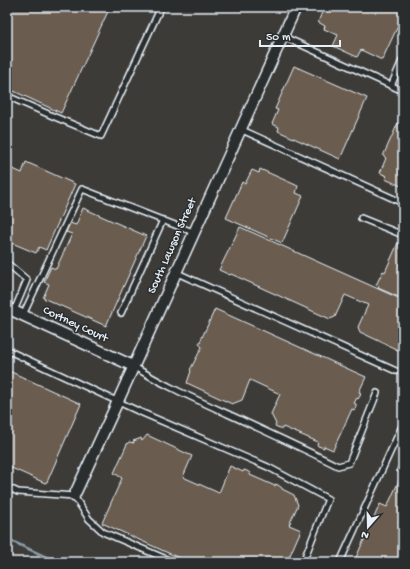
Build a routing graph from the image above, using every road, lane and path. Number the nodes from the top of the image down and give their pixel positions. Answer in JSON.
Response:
{"nodes":[{"id":1,"x":161,"y":7,"type":"edge"},
{"id":2,"x":296,"y":7,"type":"edge"},
{"id":3,"x":282,"y":36,"type":"junction"},
{"id":4,"x":403,"y":58,"type":"edge"},
{"id":5,"x":391,"y":86,"type":"junction"},
{"id":6,"x":403,"y":91,"type":"edge"},
{"id":7,"x":7,"y":96,"type":"edge"},
{"id":8,"x":240,"y":129,"type":"junction"},
{"id":9,"x":403,"y":203,"type":"edge"},
{"id":10,"x":361,"y":218,"type":"dead end"},
{"id":11,"x":163,"y":220,"type":"junction"},
{"id":12,"x":194,"y":232,"type":"junction"},
{"id":13,"x":403,"y":235,"type":"edge"},
{"id":14,"x":7,"y":263,"type":"edge"},
{"id":15,"x":175,"y":272,"type":"junction"},
{"id":16,"x":15,"y":311,"type":"edge"},
{"id":17,"x":121,"y":313,"type":"dead end"},
{"id":18,"x":7,"y":350,"type":"edge"},
{"id":19,"x":133,"y":366,"type":"junction"},
{"id":20,"x":396,"y":371,"type":"dead end"},
{"id":21,"x":377,"y":393,"type":"dead end"},
{"id":22,"x":118,"y":401,"type":"junction"},
{"id":23,"x":403,"y":424,"type":"edge"},
{"id":24,"x":7,"y":487,"type":"edge"},
{"id":25,"x":74,"y":496,"type":"junction"},
{"id":26,"x":173,"y":562,"type":"edge"},
{"id":27,"x":303,"y":562,"type":"edge"},
{"id":28,"x":340,"y":562,"type":"edge"}],
"edges":[{"from":1,"to":7,"type":"lane"},
{"from":2,"to":3,"type":"street","name":"South Lawson Street"},
{"from":3,"to":5,"type":"lane"},
{"from":3,"to":8,"type":"street","name":"South Lawson Street"},
{"from":4,"to":5,"type":"lane"},
{"from":5,"to":6,"type":"lane"},
{"from":8,"to":9,"type":"lane"},
{"from":8,"to":12,"type":"street","name":"South Lawson Street"},
{"from":10,"to":13,"type":"lane"},
{"from":11,"to":12,"type":"lane"},
{"from":11,"to":16,"type":"lane"},
{"from":11,"to":17,"type":"lane"},
{"from":12,"to":15,"type":"street","name":"South Lawson Street"},
{"from":14,"to":16,"type":"lane"},
{"from":15,"to":19,"type":"street","name":"South Lawson Street"},
{"from":15,"to":20,"type":"lane"},
{"from":16,"to":19,"type":"street","name":"Cortney Court"},
{"from":18,"to":22,"type":"lane"},
{"from":19,"to":21,"type":"lane"},
{"from":19,"to":22,"type":"street","name":"South Lawson Street"},
{"from":22,"to":25,"type":"street","name":"South Lawson Street"},
{"from":22,"to":27,"type":"lane"},
{"from":23,"to":28,"type":"lane"},
{"from":24,"to":25,"type":"lane"},
{"from":25,"to":26,"type":"lane"}]}
